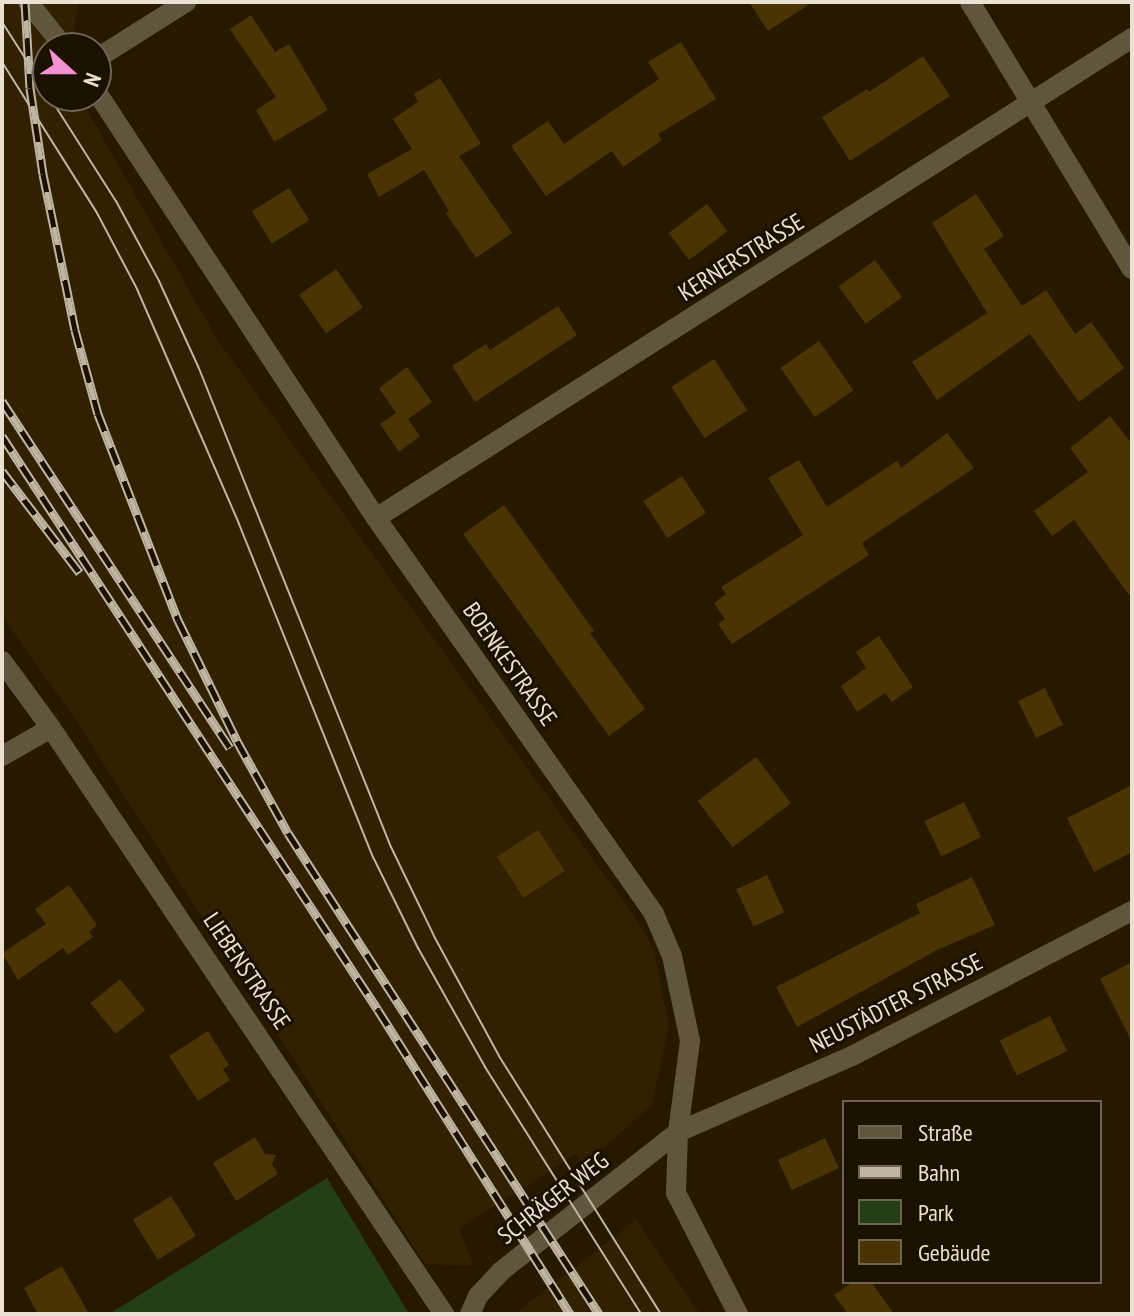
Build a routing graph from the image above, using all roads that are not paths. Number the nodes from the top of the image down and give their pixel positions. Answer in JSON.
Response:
{"nodes":[{"id":1,"x":28,"y":2,"type":"edge"},
{"id":2,"x":186,"y":2,"type":"edge"},
{"id":3,"x":970,"y":2,"type":"edge"},
{"id":4,"x":52,"y":32,"type":"edge"},
{"id":5,"x":1132,"y":38,"type":"edge"},
{"id":6,"x":112,"y":49,"type":"edge"},
{"id":7,"x":1030,"y":104,"type":"junction"},
{"id":8,"x":110,"y":112,"type":"edge"},
{"id":9,"x":1132,"y":269,"type":"edge"},
{"id":10,"x":376,"y":518,"type":"junction"},
{"id":11,"x":2,"y":661,"type":"edge"},
{"id":12,"x":51,"y":728,"type":"junction"},
{"id":13,"x":2,"y":756,"type":"edge"},
{"id":14,"x":1132,"y":911,"type":"edge"},
{"id":15,"x":678,"y":1132,"type":"junction"},
{"id":16,"x":444,"y":1314,"type":"edge"},
{"id":17,"x":470,"y":1314,"type":"edge"},
{"id":18,"x":738,"y":1314,"type":"edge"}],
"edges":[{"from":1,"to":4,"type":"street"},
{"from":2,"to":6,"type":"street"},
{"from":3,"to":7,"type":"street"},
{"from":5,"to":7,"type":"street","name":"KERNERSTRASSE"},
{"from":7,"to":9,"type":"street"},
{"from":7,"to":10,"type":"street","name":"KERNERSTRASSE"},
{"from":8,"to":10,"type":"street","name":"BOENKESTRASSE"},
{"from":10,"to":15,"type":"street","name":"BOENKESTRASSE"},
{"from":11,"to":12,"type":"street","name":"LIEBENSTRASSE"},
{"from":12,"to":13,"type":"street"},
{"from":12,"to":16,"type":"street","name":"LIEBENSTRASSE"},
{"from":14,"to":15,"type":"street","name":"NEUSTÄDTER STRASSE"},
{"from":15,"to":17,"type":"street","name":"SCHRÄGER WEG"},
{"from":15,"to":18,"type":"street","name":"BOENKESTRASSE"}]}
